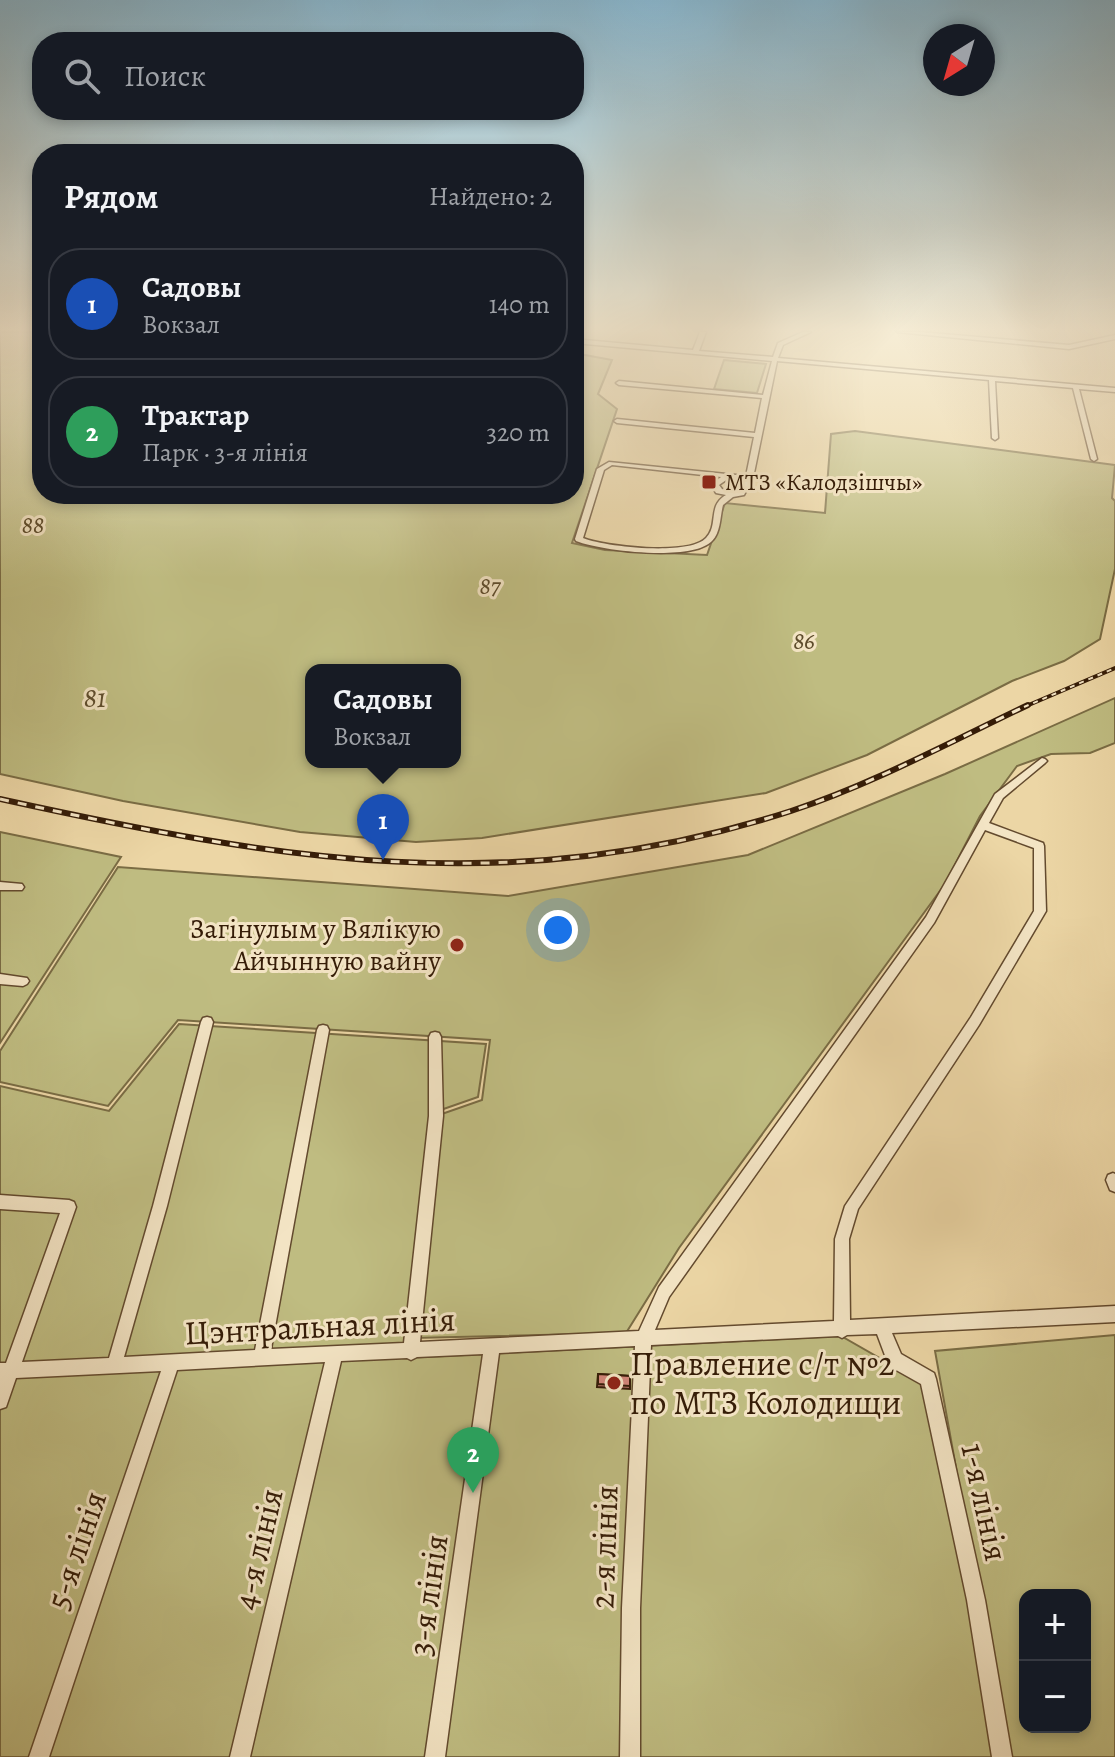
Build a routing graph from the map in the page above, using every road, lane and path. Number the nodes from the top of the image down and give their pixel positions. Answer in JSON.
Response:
{"nodes":[{"id":1,"x":763,"y":414,"type":"edge"},
{"id":2,"x":994,"y":414,"type":"edge"},
{"id":3,"x":1083,"y":414,"type":"edge"},
{"id":4,"x":617,"y":421,"type":"dead end"},
{"id":5,"x":759,"y":435,"type":"junction"},
{"id":6,"x":995,"y":438,"type":"dead end"},
{"id":7,"x":1094,"y":459,"type":"dead end"},
{"id":8,"x":727,"y":476,"type":"junction"},
{"id":9,"x":749,"y":478,"type":"junction"},
{"id":10,"x":731,"y":494,"type":"junction"},
{"id":11,"x":1042,"y":761,"type":"dead end"},
{"id":12,"x":983,"y":825,"type":"junction"},
{"id":13,"x":0,"y":886,"type":"edge"},
{"id":14,"x":18,"y":887,"type":"dead end"},
{"id":15,"x":0,"y":979,"type":"edge"},
{"id":16,"x":23,"y":981,"type":"dead end"},
{"id":17,"x":207,"y":1022,"type":"dead end"},
{"id":18,"x":323,"y":1030,"type":"dead end"},
{"id":19,"x":435,"y":1037,"type":"dead end"},
{"id":20,"x":0,"y":1202,"type":"edge"},
{"id":21,"x":1115,"y":1314,"type":"edge"},
{"id":22,"x":882,"y":1328,"type":"junction"},
{"id":23,"x":842,"y":1330,"type":"junction"},
{"id":24,"x":643,"y":1340,"type":"junction"},
{"id":25,"x":492,"y":1347,"type":"junction"},
{"id":26,"x":411,"y":1352,"type":"junction"},
{"id":27,"x":335,"y":1355,"type":"junction"},
{"id":28,"x":262,"y":1356,"type":"junction"},
{"id":29,"x":171,"y":1363,"type":"junction"},
{"id":30,"x":114,"y":1366,"type":"junction"},
{"id":31,"x":6,"y":1371,"type":"edge"},
{"id":32,"x":0,"y":1401,"type":"edge"},
{"id":33,"x":39,"y":1757,"type":"edge"},
{"id":34,"x":240,"y":1757,"type":"edge"},
{"id":35,"x":435,"y":1757,"type":"edge"},
{"id":36,"x":630,"y":1757,"type":"edge"},
{"id":37,"x":1002,"y":1757,"type":"edge"}],
"edges":[{"from":1,"to":5,"type":"street"},
{"from":2,"to":6,"type":"street"},
{"from":3,"to":7,"type":"street"},
{"from":4,"to":5,"type":"street"},
{"from":5,"to":9,"type":"street"},
{"from":8,"to":9,"type":"street"},
{"from":8,"to":10,"type":"street"},
{"from":8,"to":10,"type":"street"},
{"from":9,"to":10,"type":"street"},
{"from":11,"to":12,"type":"street"},
{"from":12,"to":23,"type":"street"},
{"from":12,"to":24,"type":"street"},
{"from":13,"to":14,"type":"street"},
{"from":15,"to":16,"type":"street"},
{"from":17,"to":30,"type":"street"},
{"from":18,"to":28,"type":"street"},
{"from":19,"to":26,"type":"street"},
{"from":20,"to":31,"type":"street"},
{"from":21,"to":22,"type":"street","name":"Цэнтральная лінія"},
{"from":22,"to":23,"type":"street","name":"Цэнтральная лінія"},
{"from":22,"to":37,"type":"street","name":"1-я лінія"},
{"from":23,"to":24,"type":"street","name":"Цэнтральная лінія"},
{"from":24,"to":25,"type":"street","name":"Цэнтральная лінія"},
{"from":24,"to":36,"type":"street","name":"2-я лінія"},
{"from":25,"to":26,"type":"street","name":"Цэнтральная лінія"},
{"from":25,"to":35,"type":"street","name":"3-я лінія"},
{"from":26,"to":27,"type":"street","name":"Цэнтральная лінія"},
{"from":27,"to":28,"type":"street","name":"Цэнтральная лінія"},
{"from":27,"to":34,"type":"street","name":"4-я лінія"},
{"from":28,"to":29,"type":"street","name":"Цэнтральная лінія"},
{"from":29,"to":30,"type":"street","name":"Цэнтральная лінія"},
{"from":29,"to":33,"type":"street","name":"5-я лінія"},
{"from":30,"to":31,"type":"street","name":"Цэнтральная лінія"},
{"from":31,"to":32,"type":"street"}]}
